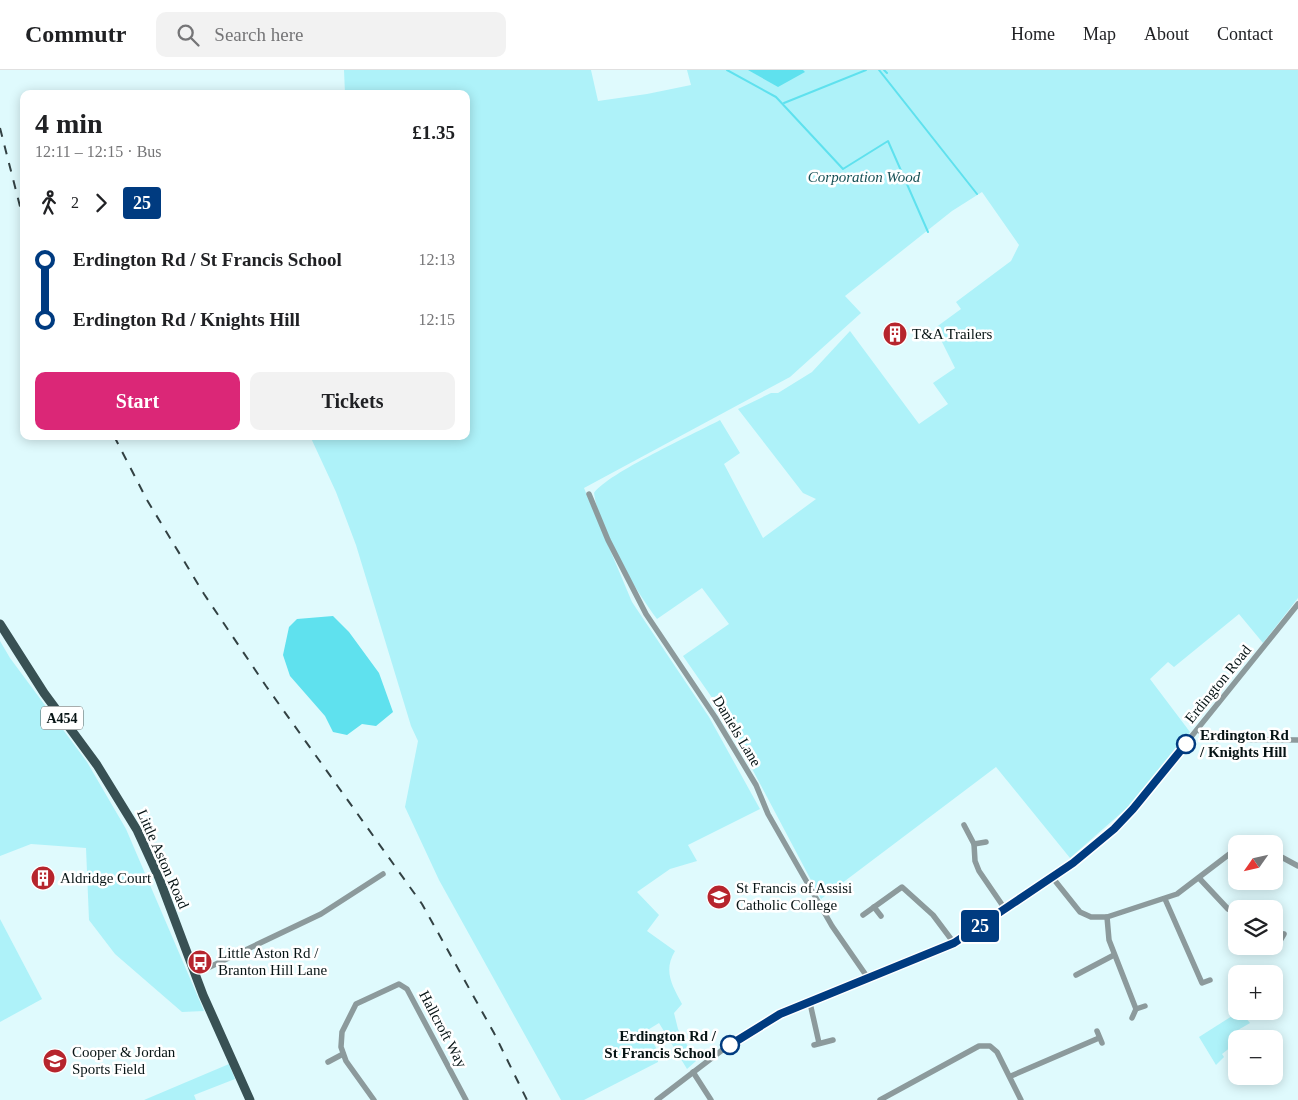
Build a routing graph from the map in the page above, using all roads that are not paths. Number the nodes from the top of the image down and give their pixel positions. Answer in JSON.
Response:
{"nodes":[{"id":1,"x":590,"y":494,"type":"dead end"},
{"id":2,"x":1298,"y":604,"type":"edge"},
{"id":3,"x":0,"y":624,"type":"edge"},
{"id":4,"x":1198,"y":730,"type":"junction"},
{"id":5,"x":1298,"y":740,"type":"edge"},
{"id":6,"x":964,"y":825,"type":"dead end"},
{"id":7,"x":986,"y":842,"type":"dead end"},
{"id":8,"x":974,"y":844,"type":"junction"},
{"id":9,"x":1228,"y":855,"type":"edge"},
{"id":10,"x":1283,"y":858,"type":"edge"},
{"id":11,"x":1298,"y":866,"type":"edge"},
{"id":12,"x":383,"y":874,"type":"dead end"},
{"id":13,"x":1052,"y":877,"type":"junction"},
{"id":14,"x":1199,"y":878,"type":"junction"},
{"id":15,"x":1165,"y":899,"type":"junction"},
{"id":16,"x":874,"y":907,"type":"junction"},
{"id":17,"x":1005,"y":909,"type":"junction"},
{"id":18,"x":1228,"y":909,"type":"edge"},
{"id":19,"x":863,"y":915,"type":"dead end"},
{"id":20,"x":881,"y":916,"type":"dead end"},
{"id":21,"x":1107,"y":917,"type":"junction"},
{"id":22,"x":954,"y":943,"type":"junction"},
{"id":23,"x":1114,"y":955,"type":"junction"},
{"id":24,"x":195,"y":974,"type":"junction"},
{"id":25,"x":1076,"y":975,"type":"dead end"},
{"id":26,"x":868,"y":978,"type":"junction"},
{"id":27,"x":1210,"y":980,"type":"dead end"},
{"id":28,"x":810,"y":1003,"type":"junction"},
{"id":29,"x":1145,"y":1006,"type":"dead end"},
{"id":30,"x":1136,"y":1009,"type":"junction"},
{"id":31,"x":1132,"y":1018,"type":"dead end"},
{"id":32,"x":1097,"y":1031,"type":"dead end"},
{"id":33,"x":833,"y":1040,"type":"dead end"},
{"id":34,"x":343,"y":1054,"type":"junction"},
{"id":35,"x":328,"y":1062,"type":"dead end"},
{"id":36,"x":693,"y":1072,"type":"junction"},
{"id":37,"x":1011,"y":1076,"type":"junction"},
{"id":38,"x":250,"y":1100,"type":"edge"},
{"id":39,"x":374,"y":1100,"type":"edge"},
{"id":40,"x":466,"y":1100,"type":"edge"},
{"id":41,"x":658,"y":1100,"type":"edge"},
{"id":42,"x":711,"y":1100,"type":"edge"},
{"id":43,"x":880,"y":1100,"type":"edge"},
{"id":44,"x":1021,"y":1100,"type":"edge"}],
"edges":[{"from":1,"to":26,"type":"street","name":"Daniels Lane"},
{"from":2,"to":4,"type":"street","name":"Erdington Road"},
{"from":3,"to":24,"type":"main road","name":"Little Aston Road","number":"A454"},
{"from":4,"to":5,"type":"street"},
{"from":4,"to":13,"type":"street","name":"Erdington Road"},
{"from":6,"to":8,"type":"street"},
{"from":7,"to":8,"type":"street"},
{"from":8,"to":17,"type":"street"},
{"from":9,"to":14,"type":"street"},
{"from":10,"to":11,"type":"street"},
{"from":12,"to":24,"type":"street"},
{"from":13,"to":17,"type":"street","name":"Erdington Road"},
{"from":13,"to":21,"type":"street"},
{"from":14,"to":15,"type":"street"},
{"from":14,"to":18,"type":"street"},
{"from":15,"to":21,"type":"street"},
{"from":15,"to":27,"type":"street"},
{"from":16,"to":19,"type":"street"},
{"from":16,"to":20,"type":"street"},
{"from":16,"to":22,"type":"street"},
{"from":17,"to":22,"type":"street","name":"Erdington Road"},
{"from":21,"to":23,"type":"street"},
{"from":22,"to":26,"type":"street","name":"Erdington Road"},
{"from":23,"to":25,"type":"street"},
{"from":23,"to":30,"type":"street"},
{"from":24,"to":38,"type":"main road","name":"Little Aston Road","number":"A454"},
{"from":26,"to":28,"type":"street","name":"Erdington Road"},
{"from":28,"to":33,"type":"street"},
{"from":28,"to":36,"type":"street","name":"Erdington Road"},
{"from":29,"to":30,"type":"street"},
{"from":30,"to":31,"type":"street"},
{"from":32,"to":37,"type":"street"},
{"from":34,"to":35,"type":"street"},
{"from":34,"to":39,"type":"street"},
{"from":34,"to":40,"type":"street","name":"Hallcroft Way"},
{"from":36,"to":41,"type":"street","name":"Erdington Road"},
{"from":36,"to":42,"type":"street"},
{"from":37,"to":43,"type":"street"},
{"from":37,"to":44,"type":"street"}]}
